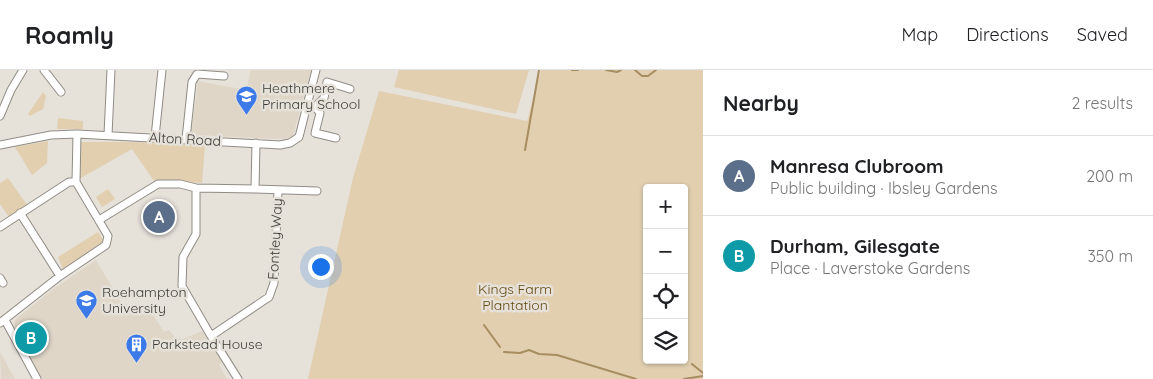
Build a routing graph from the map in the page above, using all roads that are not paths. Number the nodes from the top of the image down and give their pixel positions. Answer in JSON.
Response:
{"nodes":[{"id":1,"x":23,"y":70,"type":"edge"},
{"id":2,"x":44,"y":70,"type":"edge"},
{"id":3,"x":111,"y":70,"type":"edge"},
{"id":4,"x":162,"y":70,"type":"edge"},
{"id":5,"x":316,"y":70,"type":"edge"},
{"id":6,"x":224,"y":76,"type":"dead end"},
{"id":7,"x":350,"y":89,"type":"dead end"},
{"id":8,"x":61,"y":92,"type":"dead end"},
{"id":9,"x":307,"y":105,"type":"junction"},
{"id":10,"x":2,"y":107,"type":"edge"},
{"id":11,"x":315,"y":107,"type":"junction"},
{"id":12,"x":0,"y":116,"type":"edge"},
{"id":13,"x":77,"y":134,"type":"junction"},
{"id":14,"x":108,"y":135,"type":"junction"},
{"id":15,"x":155,"y":137,"type":"junction"},
{"id":16,"x":336,"y":138,"type":"dead end"},
{"id":17,"x":186,"y":139,"type":"junction"},
{"id":18,"x":256,"y":143,"type":"junction"},
{"id":19,"x":0,"y":144,"type":"edge"},
{"id":20,"x":76,"y":182,"type":"junction"},
{"id":21,"x":196,"y":188,"type":"junction"},
{"id":22,"x":255,"y":190,"type":"junction"},
{"id":23,"x":278,"y":191,"type":"junction"},
{"id":24,"x":317,"y":191,"type":"dead end"},
{"id":25,"x":20,"y":213,"type":"junction"},
{"id":26,"x":99,"y":220,"type":"junction"},
{"id":27,"x":0,"y":227,"type":"edge"},
{"id":28,"x":60,"y":276,"type":"junction"},
{"id":29,"x":2,"y":322,"type":"edge"},
{"id":30,"x":211,"y":336,"type":"junction"},
{"id":31,"x":37,"y":379,"type":"edge"},
{"id":32,"x":238,"y":379,"type":"edge"}],
"edges":[{"from":1,"to":10,"type":"street"},
{"from":2,"to":8,"type":"street"},
{"from":3,"to":14,"type":"street"},
{"from":4,"to":15,"type":"street"},
{"from":5,"to":9,"type":"street","name":"Alton Road"},
{"from":6,"to":17,"type":"street"},
{"from":7,"to":11,"type":"street"},
{"from":9,"to":11,"type":"street"},
{"from":9,"to":18,"type":"street","name":"Alton Road"},
{"from":10,"to":12,"type":"street"},
{"from":11,"to":16,"type":"street"},
{"from":13,"to":14,"type":"street","name":"Alton Road"},
{"from":13,"to":19,"type":"street","name":"Alton Road"},
{"from":13,"to":20,"type":"street"},
{"from":14,"to":15,"type":"street","name":"Alton Road"},
{"from":15,"to":17,"type":"street","name":"Alton Road"},
{"from":17,"to":18,"type":"street","name":"Alton Road"},
{"from":18,"to":22,"type":"street"},
{"from":20,"to":25,"type":"street"},
{"from":20,"to":26,"type":"street"},
{"from":21,"to":22,"type":"street"},
{"from":21,"to":26,"type":"street"},
{"from":21,"to":30,"type":"street"},
{"from":22,"to":23,"type":"street"},
{"from":23,"to":24,"type":"street"},
{"from":23,"to":30,"type":"street","name":"Fontley Way"},
{"from":25,"to":27,"type":"street"},
{"from":25,"to":28,"type":"street"},
{"from":26,"to":28,"type":"street"},
{"from":28,"to":29,"type":"street"},
{"from":29,"to":31,"type":"street"},
{"from":30,"to":32,"type":"street"}]}
